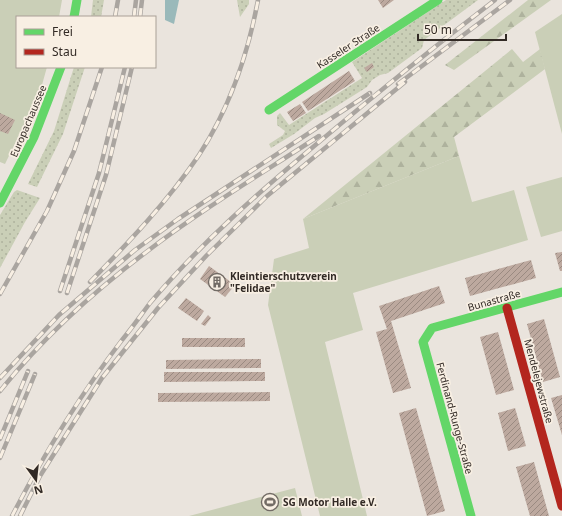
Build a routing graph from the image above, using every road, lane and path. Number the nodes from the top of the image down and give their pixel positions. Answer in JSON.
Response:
{"nodes":[{"id":1,"x":77,"y":0,"type":"edge"},
{"id":2,"x":438,"y":0,"type":"edge"},
{"id":3,"x":74,"y":16,"type":"edge"},
{"id":4,"x":61,"y":68,"type":"edge"},
{"id":5,"x":269,"y":110,"type":"dead end"},
{"id":6,"x":0,"y":203,"type":"edge"},
{"id":7,"x":562,"y":292,"type":"edge"},
{"id":8,"x":507,"y":308,"type":"junction"},
{"id":9,"x":432,"y":328,"type":"joint"},
{"id":10,"x":562,"y":506,"type":"edge"},
{"id":11,"x":471,"y":516,"type":"edge"}],
"edges":[{"from":1,"to":3,"type":"street"},
{"from":2,"to":5,"type":"street","name":"Kasseler Straße"},
{"from":4,"to":6,"type":"street","name":"Europachaussee"},
{"from":7,"to":8,"type":"street","name":"Bunastraße"},
{"from":8,"to":9,"type":"street","name":"Bunastraße"},
{"from":8,"to":10,"type":"street","name":"Mendelejewstraße"},
{"from":9,"to":11,"type":"street","name":"Ferdinand-Runge-Straße"}]}
